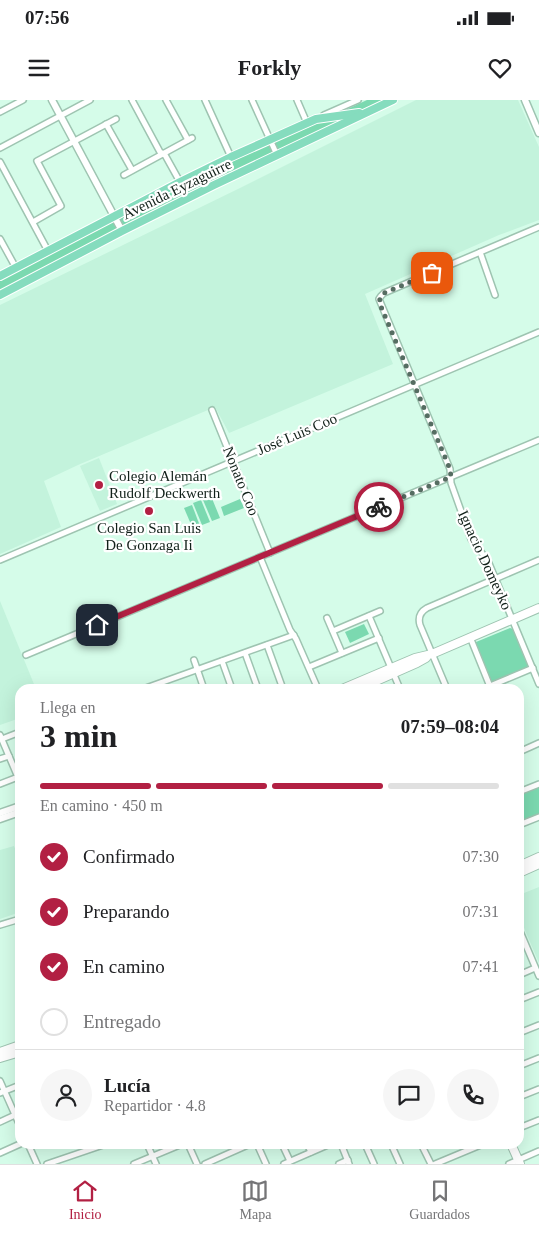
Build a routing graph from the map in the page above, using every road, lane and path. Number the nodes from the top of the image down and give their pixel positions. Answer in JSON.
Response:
{"nodes":[{"id":1,"x":23,"y":100,"type":"edge"},
{"id":2,"x":52,"y":100,"type":"edge"},
{"id":3,"x":90,"y":100,"type":"edge"},
{"id":4,"x":132,"y":100,"type":"edge"},
{"id":5,"x":166,"y":100,"type":"edge"},
{"id":6,"x":205,"y":100,"type":"edge"},
{"id":7,"x":252,"y":100,"type":"edge"},
{"id":8,"x":297,"y":100,"type":"edge"},
{"id":9,"x":358,"y":100,"type":"edge"},
{"id":10,"x":393,"y":100,"type":"edge"},
{"id":11,"x":525,"y":100,"type":"edge"},
{"id":12,"x":379,"y":103,"type":"edge"},
{"id":13,"x":0,"y":112,"type":"edge"},
{"id":14,"x":368,"y":112,"type":"junction"},
{"id":15,"x":60,"y":116,"type":"junction"},
{"id":16,"x":116,"y":119,"type":"dead end"},
{"id":17,"x":316,"y":119,"type":"junction"},
{"id":18,"x":537,"y":122,"type":"edge"},
{"id":19,"x":307,"y":123,"type":"junction"},
{"id":20,"x":106,"y":124,"type":"junction"},
{"id":21,"x":539,"y":133,"type":"edge"},
{"id":22,"x":270,"y":140,"type":"junction"},
{"id":23,"x":74,"y":141,"type":"junction"},
{"id":24,"x":0,"y":148,"type":"edge"},
{"id":25,"x":163,"y":154,"type":"junction"},
{"id":26,"x":277,"y":155,"type":"junction"},
{"id":27,"x":231,"y":157,"type":"junction"},
{"id":28,"x":0,"y":162,"type":"edge"},
{"id":29,"x":132,"y":170,"type":"junction"},
{"id":30,"x":124,"y":175,"type":"dead end"},
{"id":31,"x":180,"y":182,"type":"junction"},
{"id":32,"x":115,"y":216,"type":"junction"},
{"id":33,"x":33,"y":222,"type":"junction"},
{"id":34,"x":539,"y":227,"type":"edge"},
{"id":35,"x":122,"y":231,"type":"junction"},
{"id":36,"x":0,"y":239,"type":"edge"},
{"id":37,"x":48,"y":251,"type":"junction"},
{"id":38,"x":480,"y":252,"type":"junction"},
{"id":39,"x":16,"y":268,"type":"junction"},
{"id":40,"x":0,"y":276,"type":"edge"},
{"id":41,"x":0,"y":295,"type":"edge"},
{"id":42,"x":495,"y":295,"type":"dead end"},
{"id":43,"x":539,"y":332,"type":"edge"},
{"id":44,"x":415,"y":384,"type":"junction"},
{"id":45,"x":212,"y":410,"type":"dead end"},
{"id":46,"x":539,"y":440,"type":"edge"},
{"id":47,"x":233,"y":461,"type":"junction"},
{"id":48,"x":451,"y":477,"type":"junction"},
{"id":49,"x":270,"y":553,"type":"junction"},
{"id":50,"x":260,"y":557,"type":"junction"},
{"id":51,"x":0,"y":560,"type":"edge"},
{"id":52,"x":539,"y":560,"type":"edge"},
{"id":53,"x":495,"y":579,"type":"junction"},
{"id":54,"x":539,"y":608,"type":"edge"},
{"id":55,"x":380,"y":611,"type":"dead end"},
{"id":56,"x":369,"y":616,"type":"junction"},
{"id":57,"x":327,"y":618,"type":"dead end"},
{"id":58,"x":512,"y":619,"type":"junction"},
{"id":59,"x":333,"y":631,"type":"junction"},
{"id":60,"x":294,"y":635,"type":"junction"},
{"id":61,"x":379,"y":638,"type":"junction"},
{"id":62,"x":470,"y":638,"type":"junction"},
{"id":63,"x":267,"y":645,"type":"junction"},
{"id":64,"x":245,"y":653,"type":"junction"},
{"id":65,"x":342,"y":653,"type":"junction"},
{"id":66,"x":432,"y":654,"type":"junction"},
{"id":67,"x":26,"y":655,"type":"dead end"},
{"id":68,"x":194,"y":660,"type":"dead end"},
{"id":69,"x":222,"y":661,"type":"junction"},
{"id":70,"x":308,"y":667,"type":"junction"},
{"id":71,"x":533,"y":668,"type":"junction"},
{"id":72,"x":198,"y":669,"type":"junction"},
{"id":73,"x":393,"y":671,"type":"junction"},
{"id":74,"x":162,"y":684,"type":"edge"},
{"id":75,"x":202,"y":684,"type":"edge"},
{"id":76,"x":230,"y":684,"type":"edge"},
{"id":77,"x":256,"y":684,"type":"edge"},
{"id":78,"x":281,"y":684,"type":"edge"},
{"id":79,"x":316,"y":684,"type":"edge"},
{"id":80,"x":356,"y":684,"type":"edge"},
{"id":81,"x":368,"y":684,"type":"edge"},
{"id":82,"x":398,"y":684,"type":"edge"},
{"id":83,"x":445,"y":684,"type":"edge"},
{"id":84,"x":489,"y":684,"type":"edge"},
{"id":85,"x":499,"y":684,"type":"edge"},
{"id":86,"x":539,"y":684,"type":"edge"},
{"id":87,"x":15,"y":733,"type":"edge"},
{"id":88,"x":1,"y":737,"type":"edge"},
{"id":89,"x":539,"y":743,"type":"edge"},
{"id":90,"x":524,"y":750,"type":"edge"},
{"id":91,"x":9,"y":756,"type":"junction"},
{"id":92,"x":0,"y":758,"type":"edge"},
{"id":93,"x":15,"y":770,"type":"edge"},
{"id":94,"x":15,"y":781,"type":"edge"},
{"id":95,"x":0,"y":784,"type":"edge"},
{"id":96,"x":539,"y":784,"type":"edge"},
{"id":97,"x":524,"y":790,"type":"edge"},
{"id":98,"x":15,"y":808,"type":"edge"},
{"id":99,"x":0,"y":813,"type":"edge"},
{"id":100,"x":15,"y":814,"type":"edge"},
{"id":101,"x":539,"y":816,"type":"edge"},
{"id":102,"x":0,"y":819,"type":"edge"},
{"id":103,"x":524,"y":823,"type":"edge"},
{"id":104,"x":539,"y":858,"type":"edge"},
{"id":105,"x":524,"y":864,"type":"edge"},
{"id":106,"x":539,"y":864,"type":"edge"},
{"id":107,"x":524,"y":871,"type":"edge"},
{"id":108,"x":15,"y":920,"type":"edge"},
{"id":109,"x":0,"y":925,"type":"edge"},
{"id":110,"x":524,"y":941,"type":"edge"},
{"id":111,"x":535,"y":968,"type":"junction"},
{"id":112,"x":524,"y":973,"type":"edge"},
{"id":113,"x":539,"y":976,"type":"edge"},
{"id":114,"x":539,"y":992,"type":"edge"},
{"id":115,"x":524,"y":998,"type":"edge"},
{"id":116,"x":539,"y":1025,"type":"edge"},
{"id":117,"x":524,"y":1031,"type":"edge"},
{"id":118,"x":15,"y":1047,"type":"edge"},
{"id":119,"x":0,"y":1052,"type":"edge"},
{"id":120,"x":15,"y":1054,"type":"edge"},
{"id":121,"x":0,"y":1058,"type":"edge"},
{"id":122,"x":539,"y":1058,"type":"edge"},
{"id":123,"x":524,"y":1064,"type":"edge"},
{"id":124,"x":0,"y":1081,"type":"edge"},
{"id":125,"x":15,"y":1087,"type":"edge"},
{"id":126,"x":539,"y":1089,"type":"edge"},
{"id":127,"x":2,"y":1092,"type":"edge"},
{"id":128,"x":524,"y":1096,"type":"edge"},
{"id":129,"x":15,"y":1113,"type":"edge"},
{"id":130,"x":15,"y":1115,"type":"edge"},
{"id":131,"x":539,"y":1120,"type":"edge"},
{"id":132,"x":0,"y":1122,"type":"edge"},
{"id":133,"x":524,"y":1126,"type":"edge"},
{"id":134,"x":15,"y":1146,"type":"edge"},
{"id":135,"x":30,"y":1149,"type":"edge"},
{"id":136,"x":91,"y":1149,"type":"edge"},
{"id":137,"x":150,"y":1149,"type":"edge"},
{"id":138,"x":170,"y":1149,"type":"edge"},
{"id":139,"x":190,"y":1149,"type":"edge"},
{"id":140,"x":239,"y":1149,"type":"edge"},
{"id":141,"x":259,"y":1149,"type":"edge"},
{"id":142,"x":284,"y":1149,"type":"edge"},
{"id":143,"x":310,"y":1149,"type":"edge"},
{"id":144,"x":318,"y":1149,"type":"edge"},
{"id":145,"x":342,"y":1149,"type":"edge"},
{"id":146,"x":367,"y":1149,"type":"edge"},
{"id":147,"x":393,"y":1149,"type":"edge"},
{"id":148,"x":423,"y":1149,"type":"edge"},
{"id":149,"x":470,"y":1149,"type":"edge"},
{"id":150,"x":514,"y":1149,"type":"edge"},
{"id":151,"x":539,"y":1151,"type":"edge"},
{"id":152,"x":0,"y":1152,"type":"edge"},
{"id":153,"x":311,"y":1152,"type":"junction"},
{"id":154,"x":153,"y":1156,"type":"junction"},
{"id":155,"x":65,"y":1158,"type":"junction"},
{"id":156,"x":290,"y":1161,"type":"junction"},
{"id":157,"x":349,"y":1162,"type":"edge"},
{"id":158,"x":519,"y":1162,"type":"edge"},
{"id":159,"x":265,"y":1163,"type":"edge"},
{"id":160,"x":37,"y":1164,"type":"edge"},
{"id":161,"x":47,"y":1164,"type":"edge"},
{"id":162,"x":68,"y":1164,"type":"edge"},
{"id":163,"x":134,"y":1164,"type":"edge"},
{"id":164,"x":156,"y":1164,"type":"edge"},
{"id":165,"x":197,"y":1164,"type":"edge"},
{"id":166,"x":205,"y":1164,"type":"edge"},
{"id":167,"x":284,"y":1164,"type":"edge"},
{"id":168,"x":339,"y":1164,"type":"edge"},
{"id":169,"x":374,"y":1164,"type":"edge"},
{"id":170,"x":400,"y":1164,"type":"edge"},
{"id":171,"x":430,"y":1164,"type":"edge"},
{"id":172,"x":435,"y":1164,"type":"edge"},
{"id":173,"x":509,"y":1164,"type":"edge"}],
"edges":[{"from":1,"to":13,"type":"street"},
{"from":2,"to":15,"type":"street"},
{"from":3,"to":15,"type":"street"},
{"from":4,"to":25,"type":"street"},
{"from":5,"to":25,"type":"street"},
{"from":6,"to":27,"type":"street"},
{"from":7,"to":22,"type":"street"},
{"from":8,"to":19,"type":"street"},
{"from":9,"to":17,"type":"street","name":"Avenida Eyzaguirre"},
{"from":10,"to":12,"type":"main road","name":"Avenida Eyzaguirre"},
{"from":11,"to":18,"type":"street"},
{"from":12,"to":14,"type":"main road","name":"Avenida Eyzaguirre"},
{"from":14,"to":17,"type":"main road","name":"Avenida Eyzaguirre"},
{"from":14,"to":26,"type":"main road","name":"Avenida Eyzaguirre"},
{"from":15,"to":23,"type":"street"},
{"from":15,"to":24,"type":"street"},
{"from":16,"to":20,"type":"street"},
{"from":17,"to":19,"type":"main road","name":"Avenida Eyzaguirre"},
{"from":18,"to":21,"type":"street"},
{"from":19,"to":22,"type":"main road","name":"Avenida Eyzaguirre"},
{"from":20,"to":23,"type":"street"},
{"from":20,"to":29,"type":"street"},
{"from":22,"to":26,"type":"street"},
{"from":22,"to":27,"type":"main road","name":"Avenida Eyzaguirre"},
{"from":23,"to":32,"type":"street"},
{"from":23,"to":33,"type":"street"},
{"from":25,"to":29,"type":"street"},
{"from":25,"to":31,"type":"street"},
{"from":26,"to":35,"type":"main road","name":"Avenida Eyzaguirre"},
{"from":27,"to":31,"type":"main road","name":"Avenida Eyzaguirre"},
{"from":28,"to":33,"type":"street"},
{"from":29,"to":30,"type":"street"},
{"from":31,"to":32,"type":"main road","name":"Avenida Eyzaguirre"},
{"from":32,"to":35,"type":"street"},
{"from":32,"to":37,"type":"main road","name":"Avenida Eyzaguirre"},
{"from":33,"to":37,"type":"street"},
{"from":34,"to":38,"type":"street"},
{"from":35,"to":41,"type":"main road","name":"Avenida Eyzaguirre"},
{"from":36,"to":39,"type":"street"},
{"from":37,"to":39,"type":"main road","name":"Avenida Eyzaguirre"},
{"from":38,"to":42,"type":"street"},
{"from":38,"to":44,"type":"street","name":"Ignacio Domeyko"},
{"from":39,"to":40,"type":"main road","name":"Avenida Eyzaguirre"},
{"from":43,"to":44,"type":"street","name":"José Luis Coo"},
{"from":44,"to":47,"type":"street","name":"José Luis Coo"},
{"from":44,"to":48,"type":"street","name":"Ignacio Domeyko"},
{"from":45,"to":47,"type":"street","name":"Nonato Coo"},
{"from":46,"to":48,"type":"street"},
{"from":47,"to":49,"type":"street","name":"Nonato Coo"},
{"from":47,"to":51,"type":"street","name":"José Luis Coo"},
{"from":48,"to":49,"type":"street"},
{"from":48,"to":53,"type":"street","name":"Ignacio Domeyko"},
{"from":49,"to":50,"type":"street"},
{"from":50,"to":60,"type":"street"},
{"from":50,"to":67,"type":"street"},
{"from":52,"to":53,"type":"street"},
{"from":53,"to":58,"type":"street","name":"Ignacio Domeyko"},
{"from":53,"to":66,"type":"street"},
{"from":54,"to":58,"type":"main road"},
{"from":55,"to":56,"type":"street"},
{"from":56,"to":59,"type":"street"},
{"from":56,"to":61,"type":"street"},
{"from":57,"to":59,"type":"street"},
{"from":58,"to":62,"type":"main road"},
{"from":58,"to":71,"type":"street","name":"Ignacio Domeyko"},
{"from":59,"to":65,"type":"street"},
{"from":60,"to":63,"type":"street"},
{"from":60,"to":70,"type":"street"},
{"from":61,"to":65,"type":"street"},
{"from":61,"to":73,"type":"street"},
{"from":62,"to":66,"type":"main road"},
{"from":62,"to":84,"type":"street"},
{"from":63,"to":64,"type":"street"},
{"from":63,"to":78,"type":"street"},
{"from":64,"to":69,"type":"street"},
{"from":64,"to":77,"type":"street"},
{"from":65,"to":70,"type":"street"},
{"from":66,"to":73,"type":"main road"},
{"from":66,"to":83,"type":"street"},
{"from":68,"to":72,"type":"street"},
{"from":69,"to":72,"type":"street"},
{"from":69,"to":76,"type":"street"},
{"from":70,"to":79,"type":"street"},
{"from":71,"to":85,"type":"street"},
{"from":71,"to":86,"type":"street","name":"Ignacio Domeyko"},
{"from":72,"to":74,"type":"street"},
{"from":72,"to":75,"type":"street"},
{"from":73,"to":80,"type":"main road"},
{"from":73,"to":81,"type":"main road"},
{"from":73,"to":82,"type":"street"},
{"from":87,"to":88,"type":"street"},
{"from":88,"to":91,"type":"street"},
{"from":89,"to":90,"type":"street"},
{"from":91,"to":92,"type":"street"},
{"from":91,"to":93,"type":"street"},
{"from":94,"to":95,"type":"street"},
{"from":96,"to":97,"type":"street"},
{"from":98,"to":99,"type":"street"},
{"from":100,"to":102,"type":"street"},
{"from":101,"to":103,"type":"street"},
{"from":104,"to":105,"type":"main road"},
{"from":106,"to":107,"type":"main road"},
{"from":108,"to":109,"type":"street"},
{"from":110,"to":111,"type":"street"},
{"from":111,"to":112,"type":"street"},
{"from":111,"to":113,"type":"street"},
{"from":114,"to":115,"type":"street"},
{"from":116,"to":117,"type":"street"},
{"from":118,"to":119,"type":"main road"},
{"from":120,"to":121,"type":"main road"},
{"from":122,"to":123,"type":"street"},
{"from":124,"to":127,"type":"street"},
{"from":125,"to":127,"type":"street"},
{"from":126,"to":128,"type":"street"},
{"from":127,"to":129,"type":"street"},
{"from":130,"to":132,"type":"street"},
{"from":131,"to":133,"type":"street"},
{"from":134,"to":152,"type":"street"},
{"from":135,"to":160,"type":"street"},
{"from":136,"to":155,"type":"street"},
{"from":137,"to":154,"type":"street"},
{"from":138,"to":154,"type":"street"},
{"from":139,"to":165,"type":"street"},
{"from":140,"to":166,"type":"street"},
{"from":141,"to":159,"type":"street"},
{"from":142,"to":156,"type":"street"},
{"from":143,"to":153,"type":"street"},
{"from":144,"to":153,"type":"street"},
{"from":145,"to":157,"type":"street"},
{"from":146,"to":169,"type":"street"},
{"from":147,"to":170,"type":"street"},
{"from":148,"to":171,"type":"street"},
{"from":149,"to":172,"type":"street"},
{"from":150,"to":158,"type":"main road"},
{"from":151,"to":158,"type":"street"},
{"from":153,"to":156,"type":"street"},
{"from":154,"to":163,"type":"street"},
{"from":154,"to":164,"type":"street"},
{"from":155,"to":161,"type":"street"},
{"from":155,"to":162,"type":"street"},
{"from":156,"to":167,"type":"street"},
{"from":157,"to":168,"type":"street"},
{"from":158,"to":173,"type":"street"}]}
